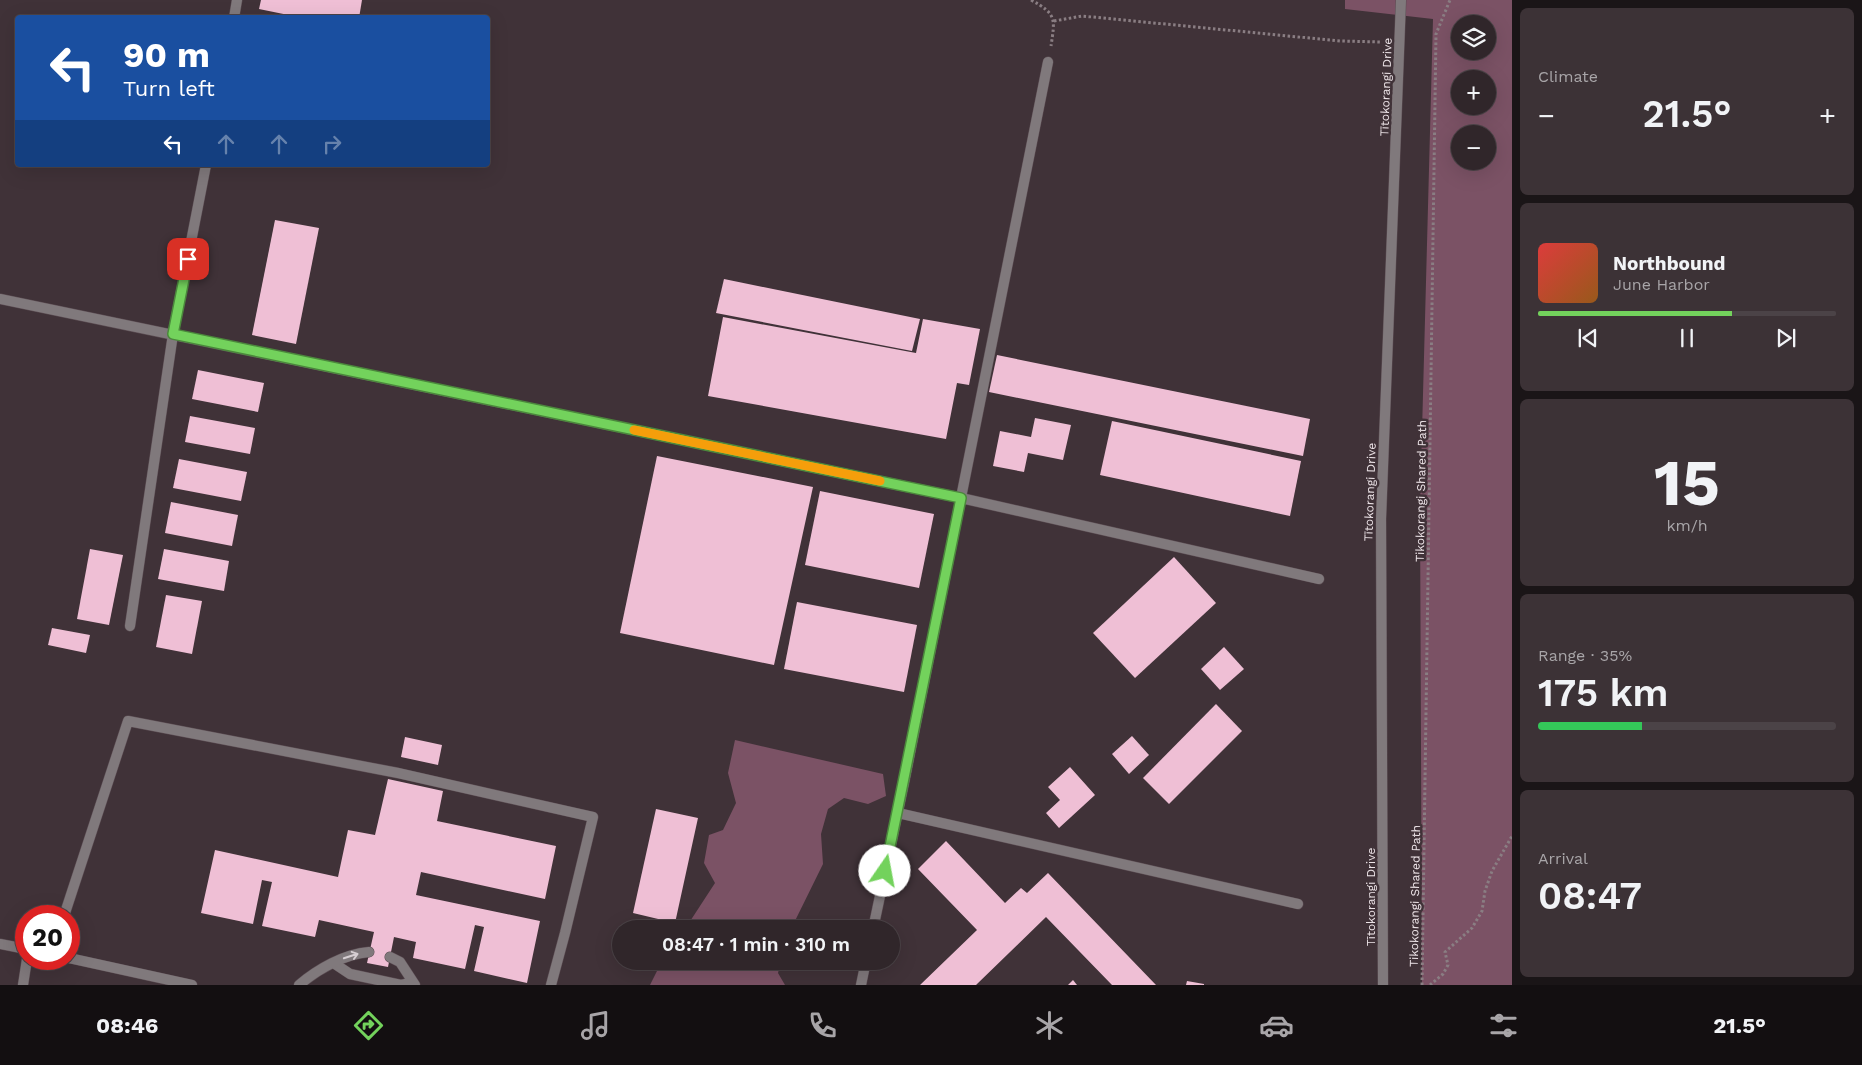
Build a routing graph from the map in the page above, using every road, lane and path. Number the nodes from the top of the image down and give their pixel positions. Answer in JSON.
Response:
{"nodes":[{"id":1,"x":237,"y":0,"type":"edge"},
{"id":2,"x":1031,"y":0,"type":"edge"},
{"id":3,"x":1401,"y":0,"type":"edge"},
{"id":4,"x":1450,"y":0,"type":"edge"},
{"id":5,"x":234,"y":15,"type":"edge"},
{"id":6,"x":1400,"y":42,"type":"junction"},
{"id":7,"x":1048,"y":62,"type":"dead end"},
{"id":8,"x":206,"y":167,"type":"edge"},
{"id":9,"x":0,"y":299,"type":"edge"},
{"id":10,"x":173,"y":334,"type":"junction"},
{"id":11,"x":961,"y":498,"type":"junction"},
{"id":12,"x":1319,"y":579,"type":"dead end"},
{"id":13,"x":130,"y":626,"type":"dead end"},
{"id":14,"x":898,"y":813,"type":"junction"},
{"id":15,"x":1512,"y":836,"type":"edge"},
{"id":16,"x":1298,"y":904,"type":"dead end"},
{"id":17,"x":68,"y":905,"type":"edge"},
{"id":18,"x":875,"y":920,"type":"edge"},
{"id":19,"x":0,"y":944,"type":"edge"},
{"id":20,"x":15,"y":947,"type":"edge"},
{"id":21,"x":370,"y":952,"type":"dead end"},
{"id":22,"x":390,"y":957,"type":"dead end"},
{"id":23,"x":80,"y":960,"type":"edge"},
{"id":24,"x":335,"y":964,"type":"junction"},
{"id":25,"x":25,"y":970,"type":"edge"},
{"id":26,"x":864,"y":970,"type":"edge"},
{"id":27,"x":413,"y":984,"type":"edge"},
{"id":28,"x":23,"y":985,"type":"edge"},
{"id":29,"x":192,"y":985,"type":"edge"},
{"id":30,"x":299,"y":985,"type":"edge"},
{"id":31,"x":551,"y":985,"type":"edge"},
{"id":32,"x":861,"y":985,"type":"edge"},
{"id":33,"x":1383,"y":985,"type":"edge"},
{"id":34,"x":1422,"y":985,"type":"edge"},
{"id":35,"x":1430,"y":985,"type":"edge"}],
"edges":[{"from":1,"to":5,"type":"street"},
{"from":2,"to":6,"type":"path"},
{"from":3,"to":6,"type":"street","name":"Tītokorangi Drive"},
{"from":4,"to":34,"type":"path","name":"Tikokorangi Shared Path"},
{"from":6,"to":33,"type":"street","name":"Tītokorangi Drive"},
{"from":7,"to":11,"type":"street"},
{"from":8,"to":10,"type":"street"},
{"from":9,"to":10,"type":"street"},
{"from":10,"to":11,"type":"street"},
{"from":10,"to":13,"type":"street"},
{"from":11,"to":12,"type":"street"},
{"from":11,"to":14,"type":"street"},
{"from":14,"to":16,"type":"street"},
{"from":14,"to":18,"type":"street"},
{"from":15,"to":35,"type":"path"},
{"from":17,"to":31,"type":"street"},
{"from":19,"to":20,"type":"street"},
{"from":24,"to":21,"type":"street","one_way":true},
{"from":22,"to":27,"type":"street"},
{"from":23,"to":29,"type":"street"},
{"from":24,"to":27,"type":"street"},
{"from":24,"to":30,"type":"street"},
{"from":25,"to":28,"type":"street"},
{"from":26,"to":32,"type":"street"}]}
